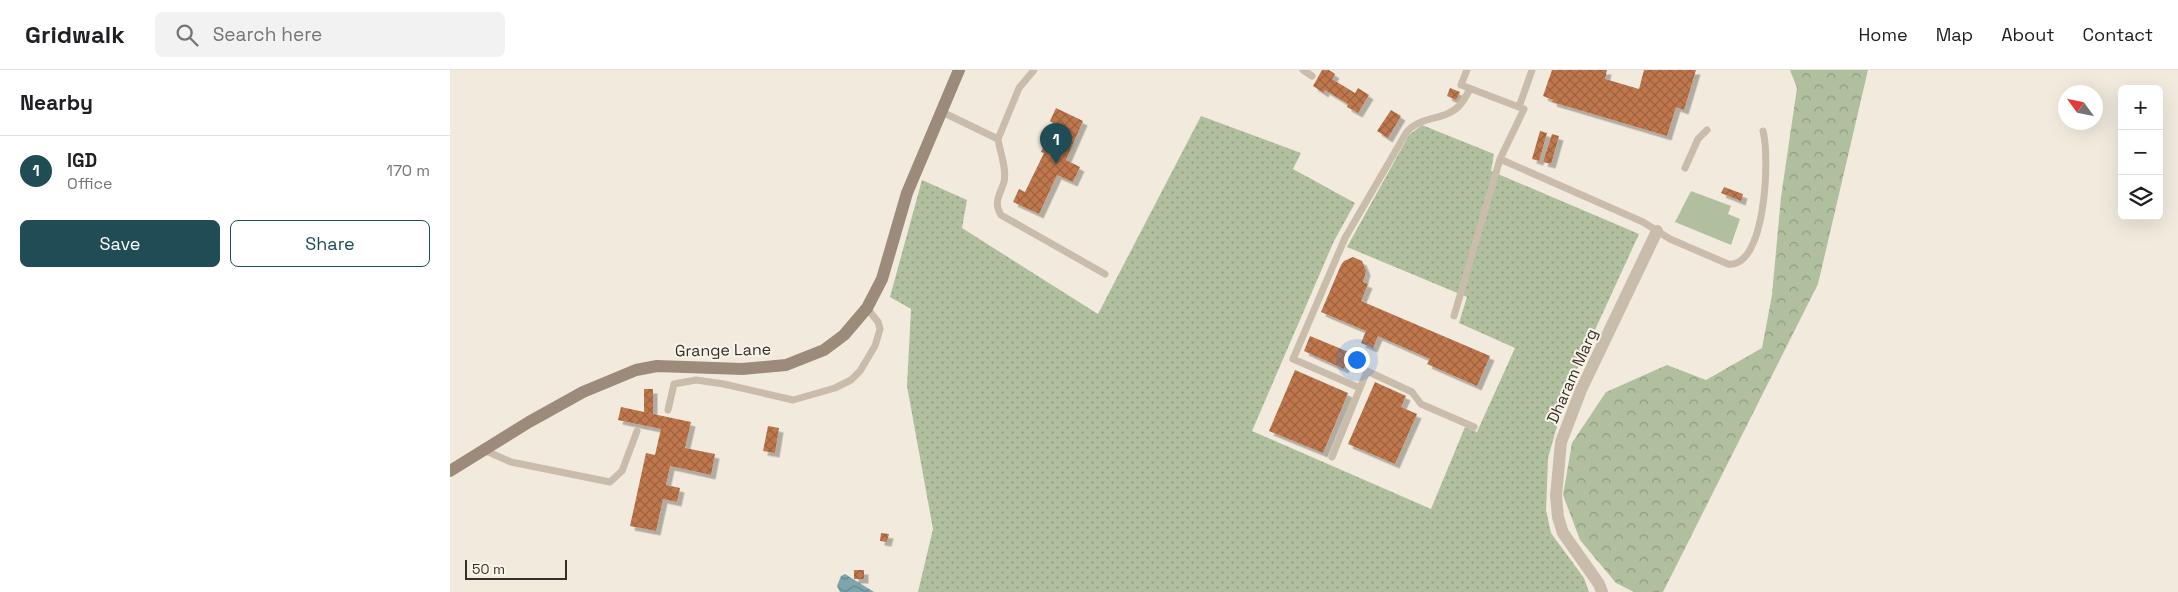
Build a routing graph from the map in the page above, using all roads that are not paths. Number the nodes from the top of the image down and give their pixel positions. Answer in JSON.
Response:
{"nodes":[{"id":1,"x":959,"y":70,"type":"edge"},
{"id":2,"x":1034,"y":70,"type":"edge"},
{"id":3,"x":1303,"y":70,"type":"edge"},
{"id":4,"x":1467,"y":70,"type":"edge"},
{"id":5,"x":1532,"y":70,"type":"edge"},
{"id":6,"x":1312,"y":76,"type":"dead end"},
{"id":7,"x":1470,"y":89,"type":"junction"},
{"id":8,"x":1519,"y":107,"type":"junction"},
{"id":9,"x":940,"y":111,"type":"junction"},
{"id":10,"x":1707,"y":130,"type":"dead end"},
{"id":11,"x":1763,"y":132,"type":"dead end"},
{"id":12,"x":998,"y":139,"type":"junction"},
{"id":13,"x":1500,"y":159,"type":"junction"},
{"id":14,"x":1685,"y":168,"type":"dead end"},
{"id":15,"x":1657,"y":231,"type":"junction"},
{"id":16,"x":1105,"y":274,"type":"dead end"},
{"id":17,"x":867,"y":308,"type":"junction"},
{"id":18,"x":1454,"y":316,"type":"dead end"},
{"id":19,"x":1360,"y":388,"type":"junction"},
{"id":20,"x":668,"y":410,"type":"dead end"},
{"id":21,"x":1474,"y":427,"type":"dead end"},
{"id":22,"x":638,"y":431,"type":"dead end"},
{"id":23,"x":484,"y":450,"type":"junction"},
{"id":24,"x":1332,"y":457,"type":"dead end"},
{"id":25,"x":450,"y":471,"type":"edge"},
{"id":26,"x":1602,"y":592,"type":"edge"}],
"edges":[{"from":1,"to":9,"type":"street","name":"Grange Lane"},
{"from":2,"to":12,"type":"lane"},
{"from":3,"to":6,"type":"lane"},
{"from":4,"to":7,"type":"lane"},
{"from":5,"to":8,"type":"lane"},
{"from":7,"to":8,"type":"lane"},
{"from":7,"to":19,"type":"lane"},
{"from":8,"to":13,"type":"lane"},
{"from":9,"to":12,"type":"lane"},
{"from":9,"to":17,"type":"street","name":"Grange Lane"},
{"from":10,"to":14,"type":"lane"},
{"from":11,"to":15,"type":"lane"},
{"from":12,"to":16,"type":"lane"},
{"from":13,"to":15,"type":"lane"},
{"from":13,"to":18,"type":"lane"},
{"from":15,"to":26,"type":"street","name":"Dharam Marg"},
{"from":17,"to":20,"type":"lane"},
{"from":17,"to":23,"type":"street","name":"Grange Lane"},
{"from":19,"to":21,"type":"lane"},
{"from":19,"to":24,"type":"lane"},
{"from":22,"to":23,"type":"lane"},
{"from":23,"to":25,"type":"street","name":"Grange Lane"}]}
